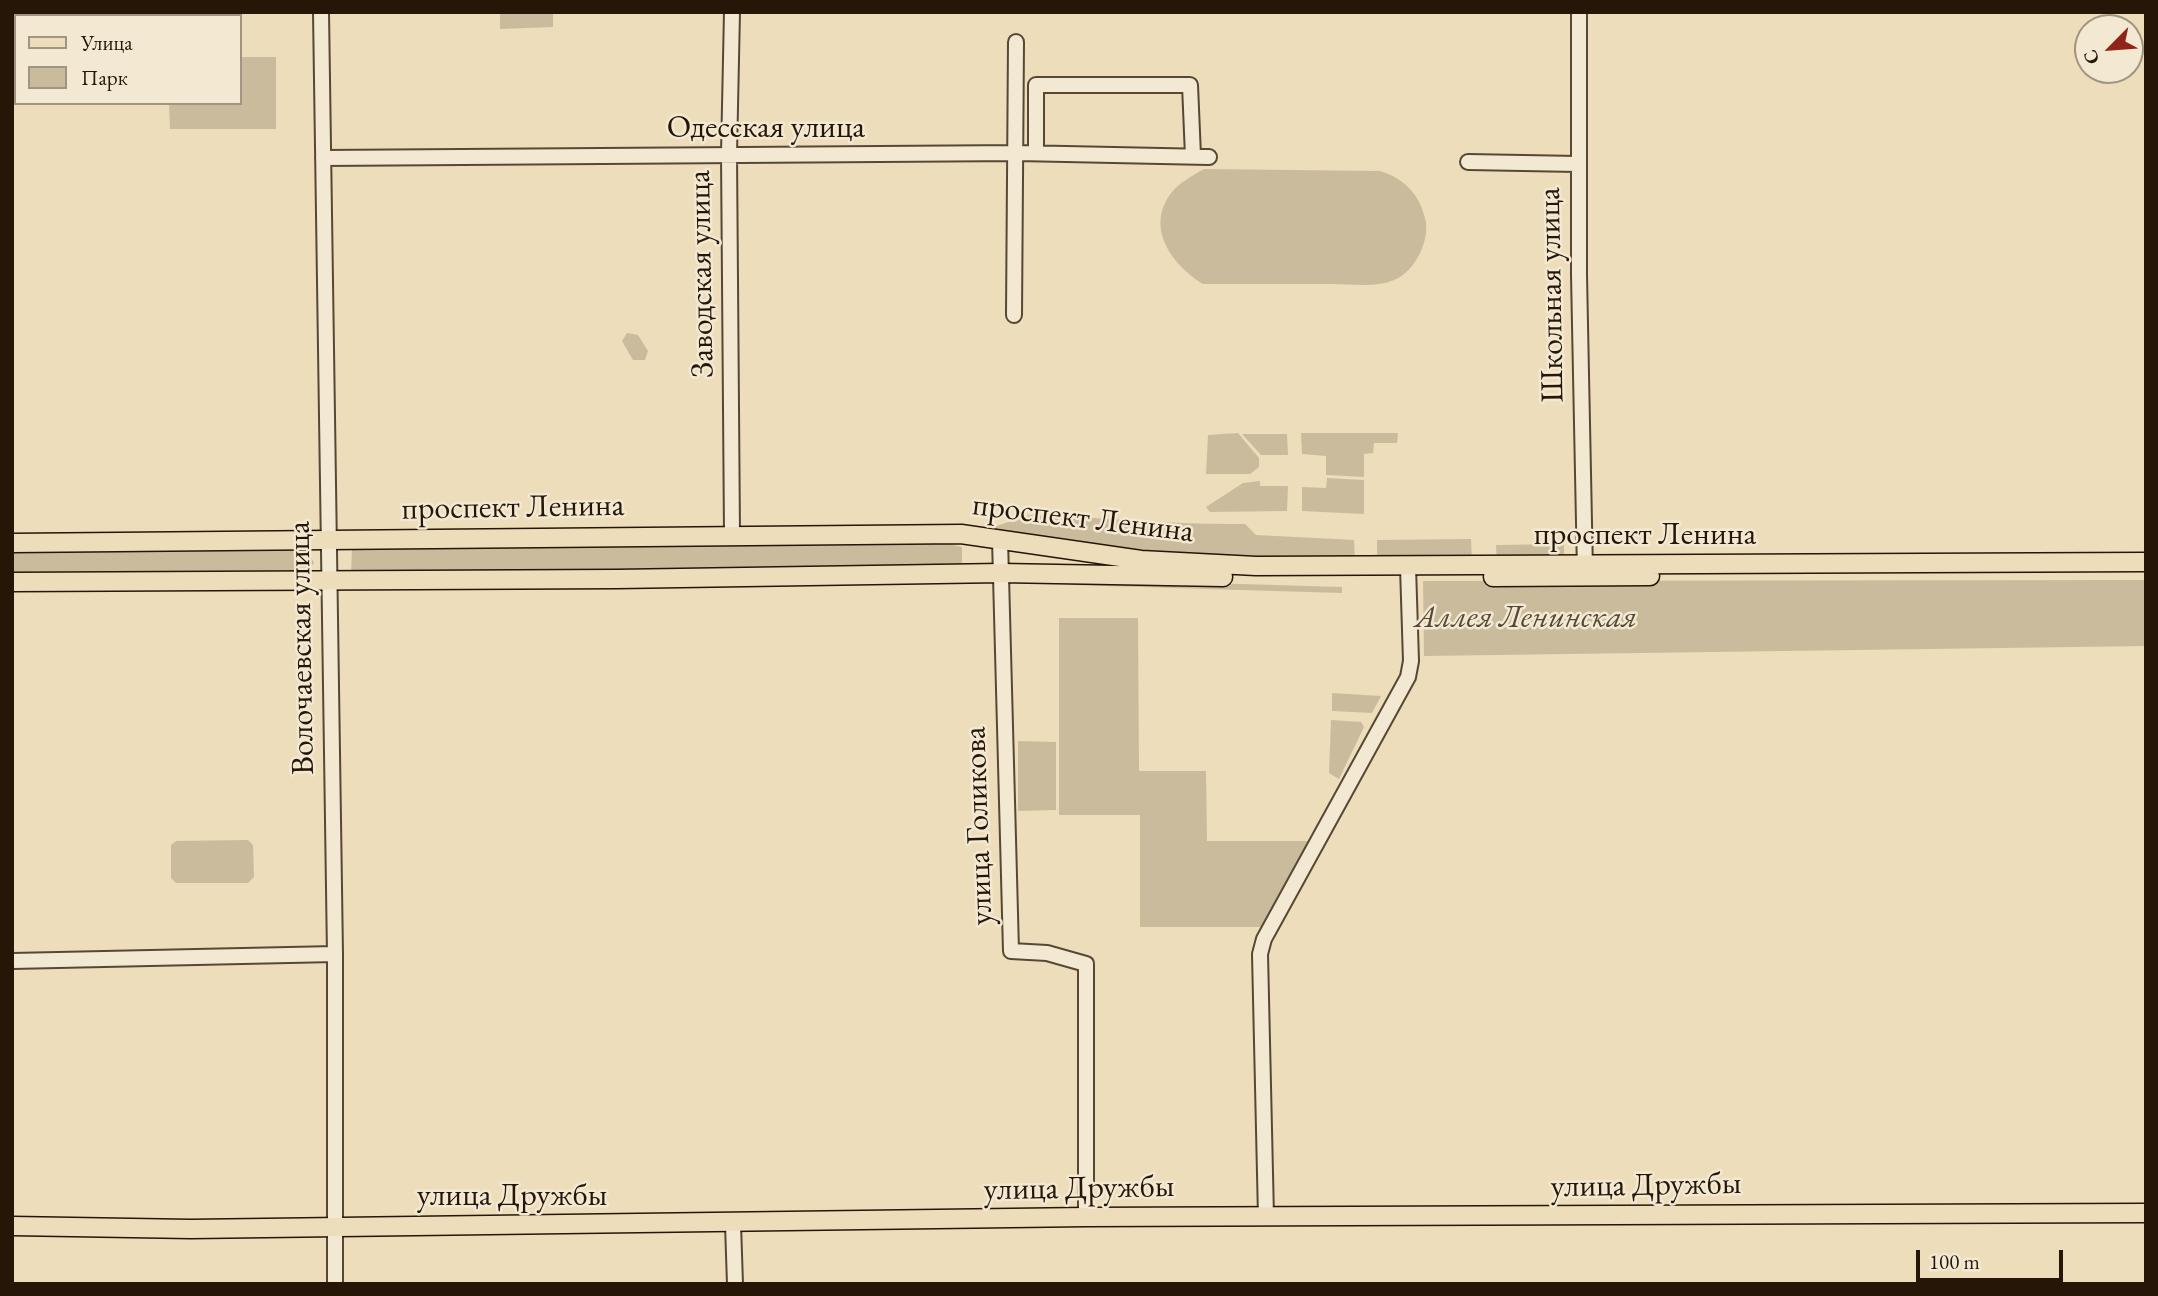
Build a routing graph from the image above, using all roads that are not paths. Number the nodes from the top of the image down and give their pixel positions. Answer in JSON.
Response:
{"nodes":[{"id":1,"x":321,"y":12,"type":"edge"},
{"id":2,"x":732,"y":12,"type":"edge"},
{"id":3,"x":1579,"y":12,"type":"edge"},
{"id":4,"x":1016,"y":42,"type":"dead end"},
{"id":5,"x":1018,"y":153,"type":"junction"},
{"id":6,"x":1036,"y":153,"type":"junction"},
{"id":7,"x":729,"y":154,"type":"junction"},
{"id":8,"x":1193,"y":156,"type":"junction"},
{"id":9,"x":1209,"y":157,"type":"dead end"},
{"id":10,"x":323,"y":158,"type":"junction"},
{"id":11,"x":1468,"y":162,"type":"dead end"},
{"id":12,"x":1578,"y":164,"type":"junction"},
{"id":13,"x":1014,"y":315,"type":"dead end"},
{"id":14,"x":732,"y":534,"type":"junction"},
{"id":15,"x":1000,"y":538,"type":"junction"},
{"id":16,"x":329,"y":540,"type":"junction"},
{"id":17,"x":12,"y":543,"type":"edge"},
{"id":18,"x":2146,"y":562,"type":"edge"},
{"id":19,"x":1585,"y":570,"type":"junction"},
{"id":20,"x":1001,"y":573,"type":"junction"},
{"id":21,"x":1408,"y":573,"type":"junction"},
{"id":22,"x":2146,"y":573,"type":"edge"},
{"id":23,"x":329,"y":579,"type":"junction"},
{"id":24,"x":12,"y":582,"type":"edge"},
{"id":25,"x":335,"y":954,"type":"junction"},
{"id":26,"x":12,"y":961,"type":"edge"},
{"id":27,"x":2146,"y":1213,"type":"edge"},
{"id":28,"x":1086,"y":1217,"type":"junction"},
{"id":29,"x":1266,"y":1217,"type":"junction"},
{"id":30,"x":733,"y":1224,"type":"junction"},
{"id":31,"x":12,"y":1226,"type":"edge"},
{"id":32,"x":334,"y":1227,"type":"junction"},
{"id":33,"x":335,"y":1284,"type":"edge"},
{"id":34,"x":735,"y":1284,"type":"edge"}],
"edges":[{"from":1,"to":10,"type":"street","name":"Волочаевская улица"},
{"from":2,"to":7,"type":"street","name":"Заводская улица"},
{"from":3,"to":12,"type":"street","name":"Школьная улица"},
{"from":4,"to":5,"type":"street"},
{"from":5,"to":6,"type":"street","name":"Одесская улица"},
{"from":5,"to":7,"type":"street","name":"Одесская улица"},
{"from":5,"to":13,"type":"street"},
{"from":6,"to":8,"type":"street","name":"Одесская улица"},
{"from":6,"to":8,"type":"street"},
{"from":7,"to":10,"type":"street","name":"Одесская улица"},
{"from":7,"to":14,"type":"street","name":"Заводская улица"},
{"from":8,"to":9,"type":"street","name":"Одесская улица"},
{"from":10,"to":16,"type":"street","name":"Волочаевская улица"},
{"from":11,"to":12,"type":"street"},
{"from":12,"to":19,"type":"street","name":"Школьная улица"},
{"from":14,"to":15,"type":"main road","name":"проспект Ленина"},
{"from":14,"to":16,"type":"main road","name":"проспект Ленина"},
{"from":15,"to":20,"type":"street","name":"улица Голикова"},
{"from":15,"to":21,"type":"main road","name":"проспект Ленина"},
{"from":16,"to":17,"type":"main road","name":"проспект Ленина"},
{"from":16,"to":23,"type":"street","name":"Волочаевская улица"},
{"from":18,"to":19,"type":"main road","name":"проспект Ленина"},
{"from":19,"to":21,"type":"main road","name":"проспект Ленина"},
{"from":19,"to":22,"type":"main road","name":"проспект Ленина"},
{"from":20,"to":21,"type":"main road","name":"проспект Ленина"},
{"from":20,"to":23,"type":"main road","name":"проспект Ленина"},
{"from":20,"to":28,"type":"street","name":"улица Голикова"},
{"from":21,"to":29,"type":"street"},
{"from":23,"to":24,"type":"main road","name":"проспект Ленина"},
{"from":23,"to":25,"type":"street","name":"Волочаевская улица"},
{"from":25,"to":26,"type":"street"},
{"from":25,"to":32,"type":"street","name":"Волочаевская улица"},
{"from":27,"to":29,"type":"main road","name":"улица Дружбы"},
{"from":28,"to":29,"type":"main road","name":"улица Дружбы"},
{"from":28,"to":30,"type":"main road","name":"улица Дружбы"},
{"from":30,"to":32,"type":"main road","name":"улица Дружбы"},
{"from":30,"to":34,"type":"street"},
{"from":31,"to":32,"type":"main road","name":"улица Дружбы"},
{"from":32,"to":33,"type":"street","name":"Волочаевская улица"}]}
